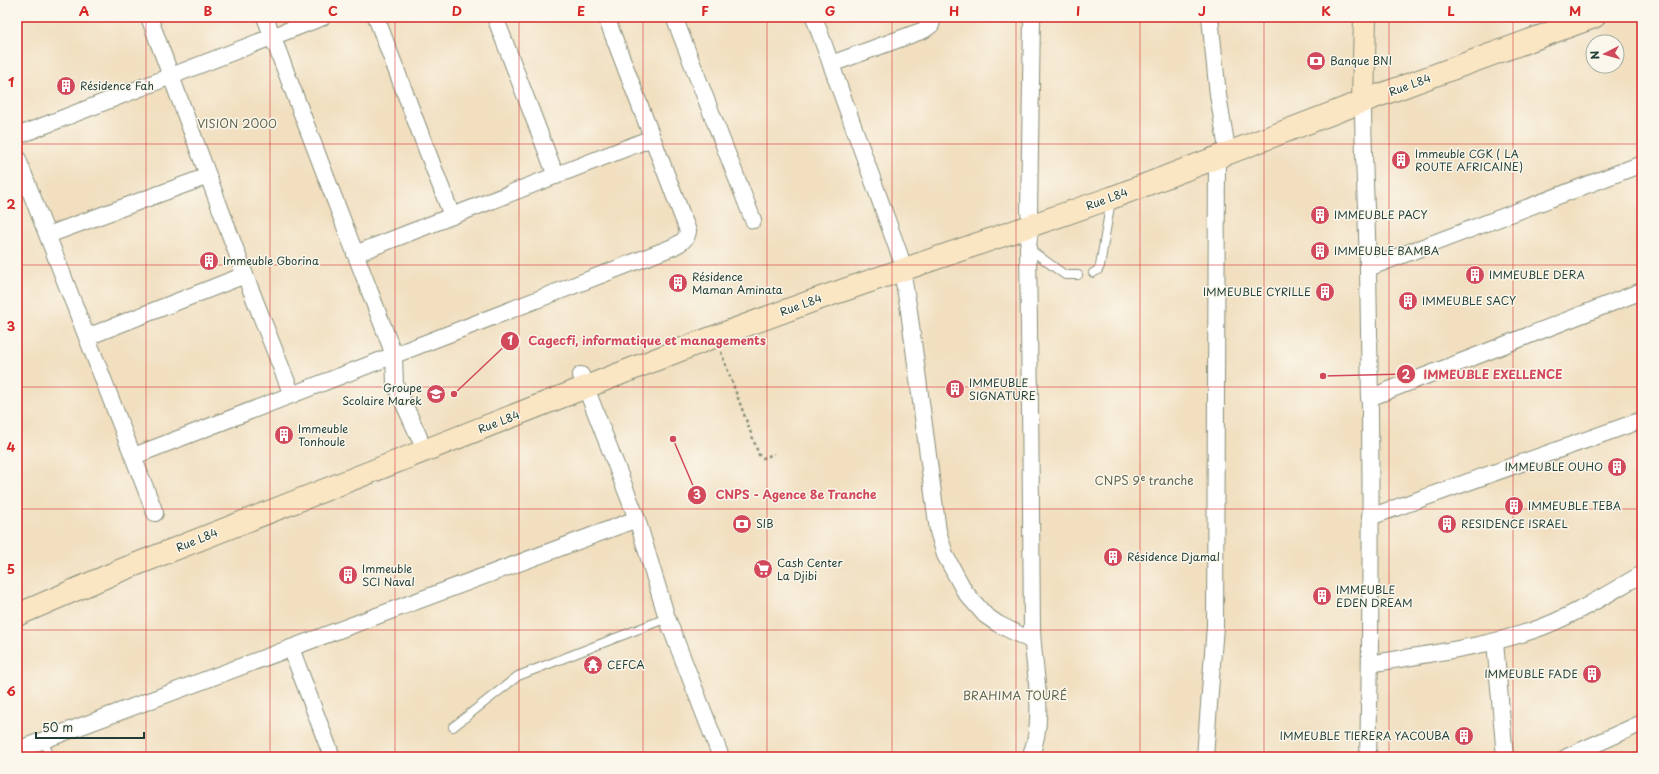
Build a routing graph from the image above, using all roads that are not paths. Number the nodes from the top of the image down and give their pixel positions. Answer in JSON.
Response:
{"nodes":[{"id":1,"x":149,"y":17,"type":"edge"},
{"id":2,"x":265,"y":17,"type":"edge"},
{"id":3,"x":323,"y":17,"type":"edge"},
{"id":4,"x":376,"y":17,"type":"edge"},
{"id":5,"x":495,"y":17,"type":"edge"},
{"id":6,"x":606,"y":17,"type":"edge"},
{"id":7,"x":674,"y":17,"type":"edge"},
{"id":8,"x":814,"y":17,"type":"edge"},
{"id":9,"x":933,"y":17,"type":"edge"},
{"id":10,"x":1032,"y":17,"type":"edge"},
{"id":11,"x":1210,"y":17,"type":"edge"},
{"id":12,"x":1364,"y":17,"type":"edge"},
{"id":13,"x":1561,"y":17,"type":"edge"},
{"id":14,"x":1594,"y":17,"type":"edge"},
{"id":15,"x":272,"y":37,"type":"junction"},
{"id":16,"x":831,"y":64,"type":"junction"},
{"id":17,"x":172,"y":76,"type":"junction"},
{"id":18,"x":1363,"y":97,"type":"junction"},
{"id":19,"x":17,"y":136,"type":"edge"},
{"id":20,"x":652,"y":138,"type":"junction"},
{"id":21,"x":1221,"y":151,"type":"junction"},
{"id":22,"x":17,"y":157,"type":"edge"},
{"id":23,"x":1642,"y":164,"type":"edge"},
{"id":24,"x":208,"y":176,"type":"junction"},
{"id":25,"x":556,"y":176,"type":"junction"},
{"id":26,"x":1111,"y":198,"type":"junction"},
{"id":27,"x":452,"y":216,"type":"junction"},
{"id":28,"x":753,"y":220,"type":"dead end"},
{"id":29,"x":1029,"y":229,"type":"junction"},
{"id":30,"x":48,"y":235,"type":"junction"},
{"id":31,"x":355,"y":254,"type":"junction"},
{"id":32,"x":901,"y":264,"type":"junction"},
{"id":33,"x":1368,"y":268,"type":"junction"},
{"id":34,"x":1093,"y":273,"type":"dead end"},
{"id":35,"x":245,"y":275,"type":"junction"},
{"id":36,"x":1078,"y":276,"type":"dead end"},
{"id":37,"x":1642,"y":291,"type":"edge"},
{"id":38,"x":87,"y":337,"type":"junction"},
{"id":39,"x":394,"y":358,"type":"junction"},
{"id":40,"x":583,"y":381,"type":"junction"},
{"id":41,"x":292,"y":395,"type":"junction"},
{"id":42,"x":1369,"y":398,"type":"junction"},
{"id":43,"x":1642,"y":420,"type":"edge"},
{"id":44,"x":423,"y":436,"type":"junction"},
{"id":45,"x":134,"y":456,"type":"junction"},
{"id":46,"x":155,"y":513,"type":"dead end"},
{"id":47,"x":1370,"y":517,"type":"junction"},
{"id":48,"x":637,"y":519,"type":"junction"},
{"id":49,"x":1642,"y":574,"type":"edge"},
{"id":50,"x":17,"y":600,"type":"edge"},
{"id":51,"x":17,"y":616,"type":"edge"},
{"id":52,"x":667,"y":618,"type":"junction"},
{"id":53,"x":1032,"y":641,"type":"junction"},
{"id":54,"x":1495,"y":642,"type":"junction"},
{"id":55,"x":291,"y":648,"type":"junction"},
{"id":56,"x":1370,"y":664,"type":"junction"},
{"id":57,"x":1642,"y":723,"type":"edge"},
{"id":58,"x":453,"y":727,"type":"dead end"},
{"id":59,"x":43,"y":740,"type":"junction"},
{"id":60,"x":17,"y":750,"type":"edge"},
{"id":61,"x":50,"y":757,"type":"edge"},
{"id":62,"x":332,"y":757,"type":"edge"},
{"id":63,"x":721,"y":757,"type":"edge"},
{"id":64,"x":1030,"y":757,"type":"edge"},
{"id":65,"x":1205,"y":757,"type":"edge"},
{"id":66,"x":1368,"y":757,"type":"edge"},
{"id":67,"x":1505,"y":757,"type":"edge"},
{"id":68,"x":1568,"y":757,"type":"edge"}],
"edges":[{"from":1,"to":17,"type":"street"},
{"from":2,"to":15,"type":"street"},
{"from":3,"to":15,"type":"street"},
{"from":4,"to":27,"type":"street"},
{"from":5,"to":25,"type":"street"},
{"from":6,"to":20,"type":"street"},
{"from":7,"to":28,"type":"street"},
{"from":8,"to":16,"type":"street"},
{"from":9,"to":16,"type":"street"},
{"from":10,"to":29,"type":"street"},
{"from":11,"to":21,"type":"street"},
{"from":12,"to":18,"type":"street"},
{"from":13,"to":18,"type":"street","name":"Rue L84"},
{"from":14,"to":18,"type":"street","name":"Rue L84"},
{"from":15,"to":17,"type":"street"},
{"from":15,"to":31,"type":"street"},
{"from":16,"to":32,"type":"street"},
{"from":17,"to":19,"type":"street"},
{"from":17,"to":24,"type":"street"},
{"from":18,"to":21,"type":"street","name":"Rue L84"},
{"from":18,"to":33,"type":"street"},
{"from":20,"to":25,"type":"street"},
{"from":20,"to":39,"type":"street"},
{"from":21,"to":26,"type":"street","name":"Rue L84"},
{"from":21,"to":29,"type":"street","name":"Rue L84"},
{"from":21,"to":65,"type":"street"},
{"from":22,"to":30,"type":"street"},
{"from":23,"to":33,"type":"street"},
{"from":24,"to":30,"type":"street"},
{"from":24,"to":35,"type":"street"},
{"from":25,"to":27,"type":"street"},
{"from":26,"to":29,"type":"street","name":"Rue L84"},
{"from":26,"to":34,"type":"lane"},
{"from":27,"to":31,"type":"street"},
{"from":29,"to":32,"type":"street","name":"Rue L84"},
{"from":29,"to":36,"type":"lane"},
{"from":29,"to":53,"type":"street"},
{"from":30,"to":38,"type":"street"},
{"from":31,"to":39,"type":"street"},
{"from":32,"to":40,"type":"street","name":"Rue L84"},
{"from":32,"to":40,"type":"street","name":"Rue L84"},
{"from":32,"to":53,"type":"street"},
{"from":33,"to":42,"type":"street"},
{"from":35,"to":38,"type":"street"},
{"from":35,"to":41,"type":"street"},
{"from":37,"to":42,"type":"street"},
{"from":38,"to":45,"type":"street"},
{"from":39,"to":41,"type":"street"},
{"from":39,"to":44,"type":"street"},
{"from":40,"to":44,"type":"street","name":"Rue L84"},
{"from":40,"to":48,"type":"street"},
{"from":40,"to":51,"type":"street","name":"Rue L84"},
{"from":41,"to":45,"type":"street"},
{"from":42,"to":47,"type":"street"},
{"from":43,"to":47,"type":"street"},
{"from":44,"to":50,"type":"street","name":"Rue L84"},
{"from":45,"to":46,"type":"street"},
{"from":47,"to":56,"type":"street"},
{"from":48,"to":52,"type":"street"},
{"from":48,"to":55,"type":"street"},
{"from":49,"to":54,"type":"street"},
{"from":52,"to":58,"type":"lane"},
{"from":52,"to":63,"type":"street"},
{"from":53,"to":64,"type":"street"},
{"from":54,"to":56,"type":"street"},
{"from":54,"to":67,"type":"street"},
{"from":55,"to":59,"type":"street"},
{"from":55,"to":62,"type":"street"},
{"from":56,"to":66,"type":"street"},
{"from":57,"to":68,"type":"street"},
{"from":59,"to":60,"type":"street"},
{"from":59,"to":61,"type":"lane"}]}
